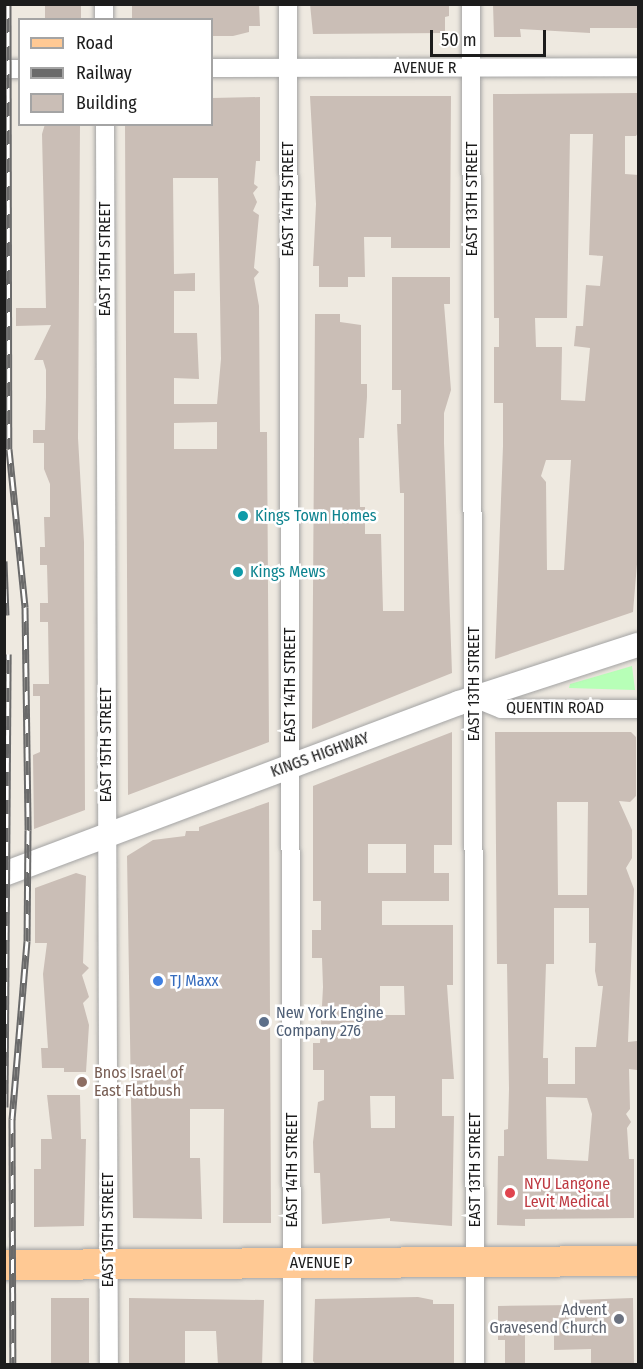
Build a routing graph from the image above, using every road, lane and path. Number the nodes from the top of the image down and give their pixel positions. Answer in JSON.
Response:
{"nodes":[{"id":1,"x":288,"y":4,"type":"edge"},
{"id":2,"x":471,"y":4,"type":"edge"},
{"id":3,"x":639,"y":67,"type":"edge"},
{"id":4,"x":213,"y":68,"type":"edge"},
{"id":5,"x":288,"y":68,"type":"junction"},
{"id":6,"x":471,"y":68,"type":"junction"},
{"id":7,"x":105,"y":126,"type":"edge"},
{"id":8,"x":639,"y":645,"type":"edge"},
{"id":9,"x":474,"y":698,"type":"junction"},
{"id":10,"x":639,"y":709,"type":"edge"},
{"id":11,"x":291,"y":765,"type":"junction"},
{"id":12,"x":107,"y":833,"type":"junction"},
{"id":13,"x":4,"y":874,"type":"edge"},
{"id":14,"x":475,"y":1262,"type":"junction"},
{"id":15,"x":639,"y":1262,"type":"edge"},
{"id":16,"x":292,"y":1263,"type":"junction"},
{"id":17,"x":108,"y":1264,"type":"junction"},
{"id":18,"x":4,"y":1265,"type":"edge"},
{"id":19,"x":109,"y":1365,"type":"edge"},
{"id":20,"x":292,"y":1365,"type":"edge"},
{"id":21,"x":475,"y":1365,"type":"edge"}],
"edges":[{"from":1,"to":5,"type":"street","name":"EAST 14TH STREET"},
{"from":2,"to":6,"type":"street","name":"EAST 13TH STREET"},
{"from":3,"to":6,"type":"street","name":"AVENUE R"},
{"from":4,"to":5,"type":"street","name":"AVENUE R"},
{"from":5,"to":6,"type":"street","name":"AVENUE R"},
{"from":5,"to":11,"type":"street","name":"EAST 14TH STREET"},
{"from":6,"to":9,"type":"street","name":"EAST 13TH STREET"},
{"from":7,"to":12,"type":"street","name":"EAST 15TH STREET"},
{"from":8,"to":9,"type":"street","name":"KINGS HIGHWAY"},
{"from":9,"to":10,"type":"street","name":"QUENTIN ROAD"},
{"from":9,"to":11,"type":"street","name":"KINGS HIGHWAY"},
{"from":9,"to":14,"type":"street","name":"EAST 13TH STREET"},
{"from":11,"to":12,"type":"street","name":"KINGS HIGHWAY"},
{"from":11,"to":16,"type":"street","name":"EAST 14TH STREET"},
{"from":12,"to":13,"type":"street","name":"KINGS HIGHWAY"},
{"from":12,"to":17,"type":"street","name":"EAST 15TH STREET"},
{"from":14,"to":15,"type":"main road","name":"AVENUE P"},
{"from":14,"to":16,"type":"main road","name":"AVENUE P"},
{"from":14,"to":21,"type":"street","name":"EAST 13TH STREET"},
{"from":16,"to":17,"type":"main road","name":"AVENUE P"},
{"from":16,"to":20,"type":"street","name":"EAST 14TH STREET"},
{"from":17,"to":18,"type":"main road","name":"AVENUE P"},
{"from":17,"to":19,"type":"street","name":"EAST 15TH STREET"}]}
